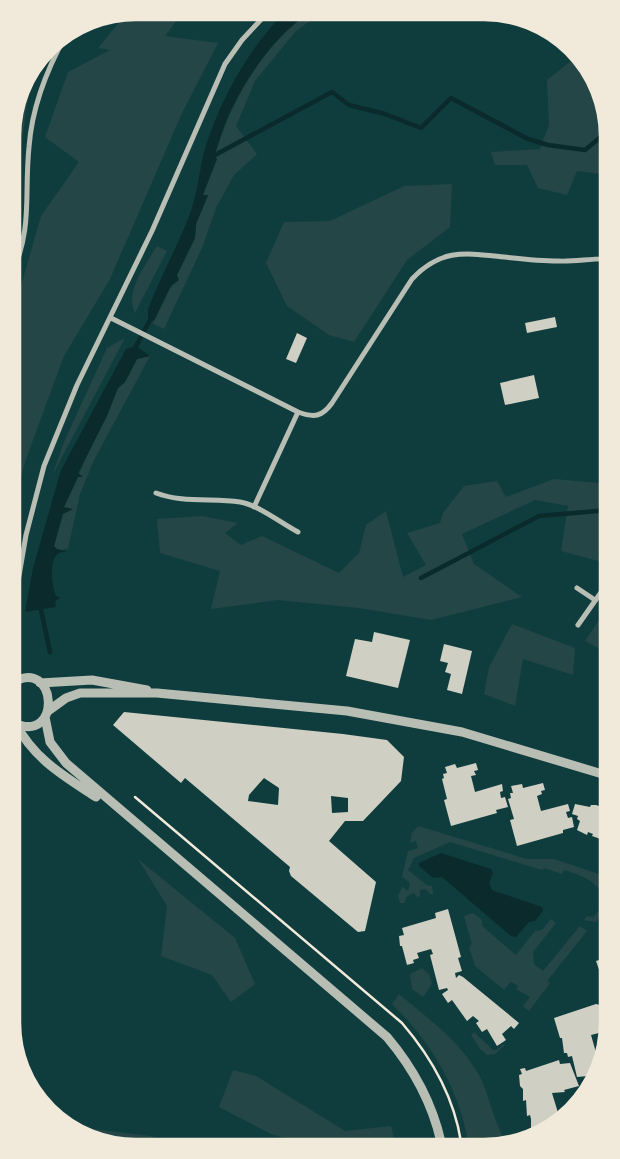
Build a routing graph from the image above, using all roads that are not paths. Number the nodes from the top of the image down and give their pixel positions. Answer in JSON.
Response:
{"nodes":[{"id":1,"x":261,"y":20,"type":"edge"},
{"id":2,"x":58,"y":50,"type":"edge"},
{"id":3,"x":20,"y":251,"type":"edge"},
{"id":4,"x":600,"y":259,"type":"edge"},
{"id":5,"x":111,"y":318,"type":"junction"},
{"id":6,"x":298,"y":412,"type":"junction"},
{"id":7,"x":156,"y":493,"type":"dead end"},
{"id":8,"x":254,"y":507,"type":"junction"},
{"id":9,"x":298,"y":532,"type":"dead end"},
{"id":10,"x":20,"y":570,"type":"edge"},
{"id":11,"x":576,"y":588,"type":"dead end"},
{"id":12,"x":600,"y":593,"type":"edge"},
{"id":13,"x":595,"y":600,"type":"junction"},
{"id":14,"x":578,"y":625,"type":"dead end"},
{"id":15,"x":20,"y":680,"type":"edge"},
{"id":16,"x":40,"y":683,"type":"junction"},
{"id":17,"x":157,"y":693,"type":"junction"},
{"id":18,"x":46,"y":714,"type":"junction"},
{"id":19,"x":20,"y":724,"type":"edge"},
{"id":20,"x":20,"y":732,"type":"edge"},
{"id":21,"x":600,"y":773,"type":"edge"},
{"id":22,"x":122,"y":813,"type":"junction"},
{"id":23,"x":440,"y":1139,"type":"edge"}],
"edges":[{"from":1,"to":5,"type":"street"},
{"from":2,"to":3,"type":"street"},
{"from":4,"to":6,"type":"street"},
{"from":5,"to":6,"type":"street"},
{"from":5,"to":10,"type":"street"},
{"from":6,"to":8,"type":"street"},
{"from":7,"to":8,"type":"street"},
{"from":8,"to":9,"type":"street"},
{"from":11,"to":13,"type":"street"},
{"from":12,"to":13,"type":"street"},
{"from":13,"to":14,"type":"street"},
{"from":15,"to":16,"type":"street"},
{"from":16,"to":17,"type":"street"},
{"from":16,"to":18,"type":"street"},
{"from":17,"to":18,"type":"street"},
{"from":17,"to":21,"type":"street"},
{"from":18,"to":19,"type":"street"},
{"from":18,"to":22,"type":"street"},
{"from":20,"to":22,"type":"street"},
{"from":22,"to":23,"type":"street"}]}
